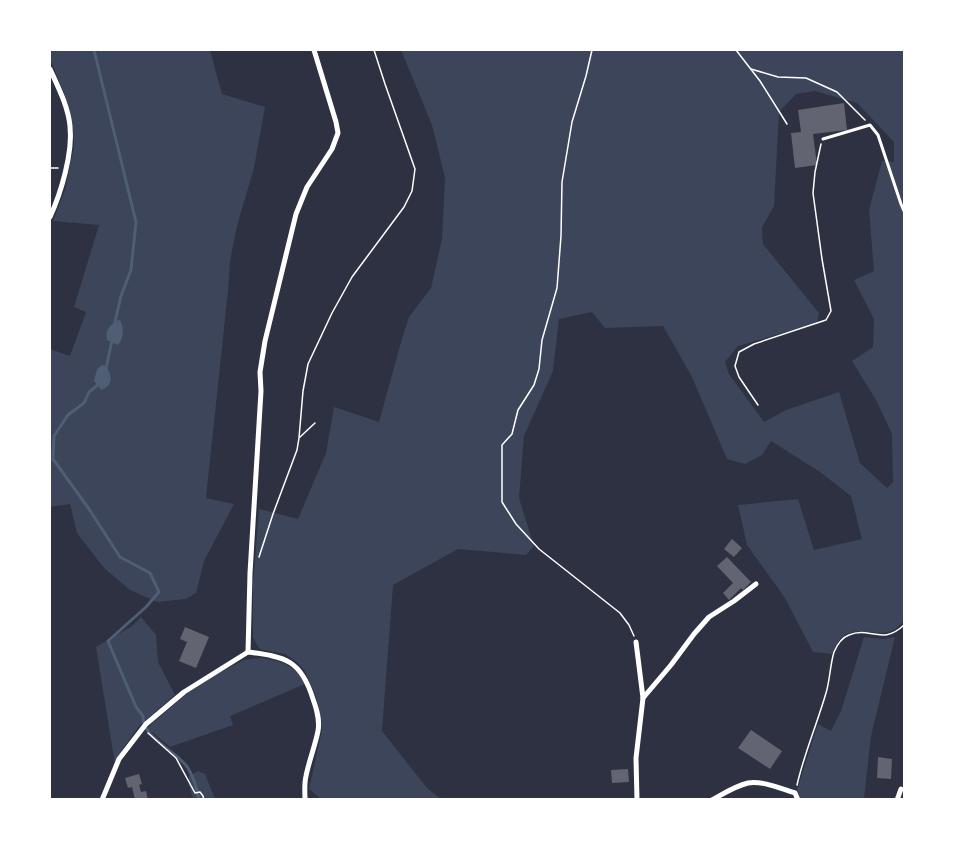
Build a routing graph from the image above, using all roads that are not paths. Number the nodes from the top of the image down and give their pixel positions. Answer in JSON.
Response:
{"nodes":[{"id":1,"x":314,"y":50,"type":"edge"},
{"id":2,"x":50,"y":69,"type":"edge"},
{"id":3,"x":823,"y":139,"type":"road end"},
{"id":4,"x":904,"y":211,"type":"edge"},
{"id":5,"x":50,"y":217,"type":"edge"},
{"id":6,"x":756,"y":584,"type":"dead end"},
{"id":7,"x":636,"y":642,"type":"road end"},
{"id":8,"x":248,"y":652,"type":"junction"},
{"id":9,"x":643,"y":698,"type":"junction"},
{"id":10,"x":901,"y":789,"type":"dead end"},
{"id":11,"x":102,"y":800,"type":"edge"},
{"id":12,"x":305,"y":800,"type":"edge"},
{"id":13,"x":637,"y":800,"type":"edge"},
{"id":14,"x":712,"y":800,"type":"edge"},
{"id":15,"x":798,"y":800,"type":"edge"},
{"id":16,"x":897,"y":800,"type":"edge"}],
"edges":[{"from":1,"to":8,"type":"street"},
{"from":2,"to":5,"type":"street"},
{"from":3,"to":4,"type":"lane"},
{"from":6,"to":9,"type":"street"},
{"from":7,"to":9,"type":"street"},
{"from":8,"to":11,"type":"street"},
{"from":8,"to":12,"type":"street"},
{"from":9,"to":13,"type":"street"},
{"from":10,"to":16,"type":"street"},
{"from":14,"to":15,"type":"street"}]}
